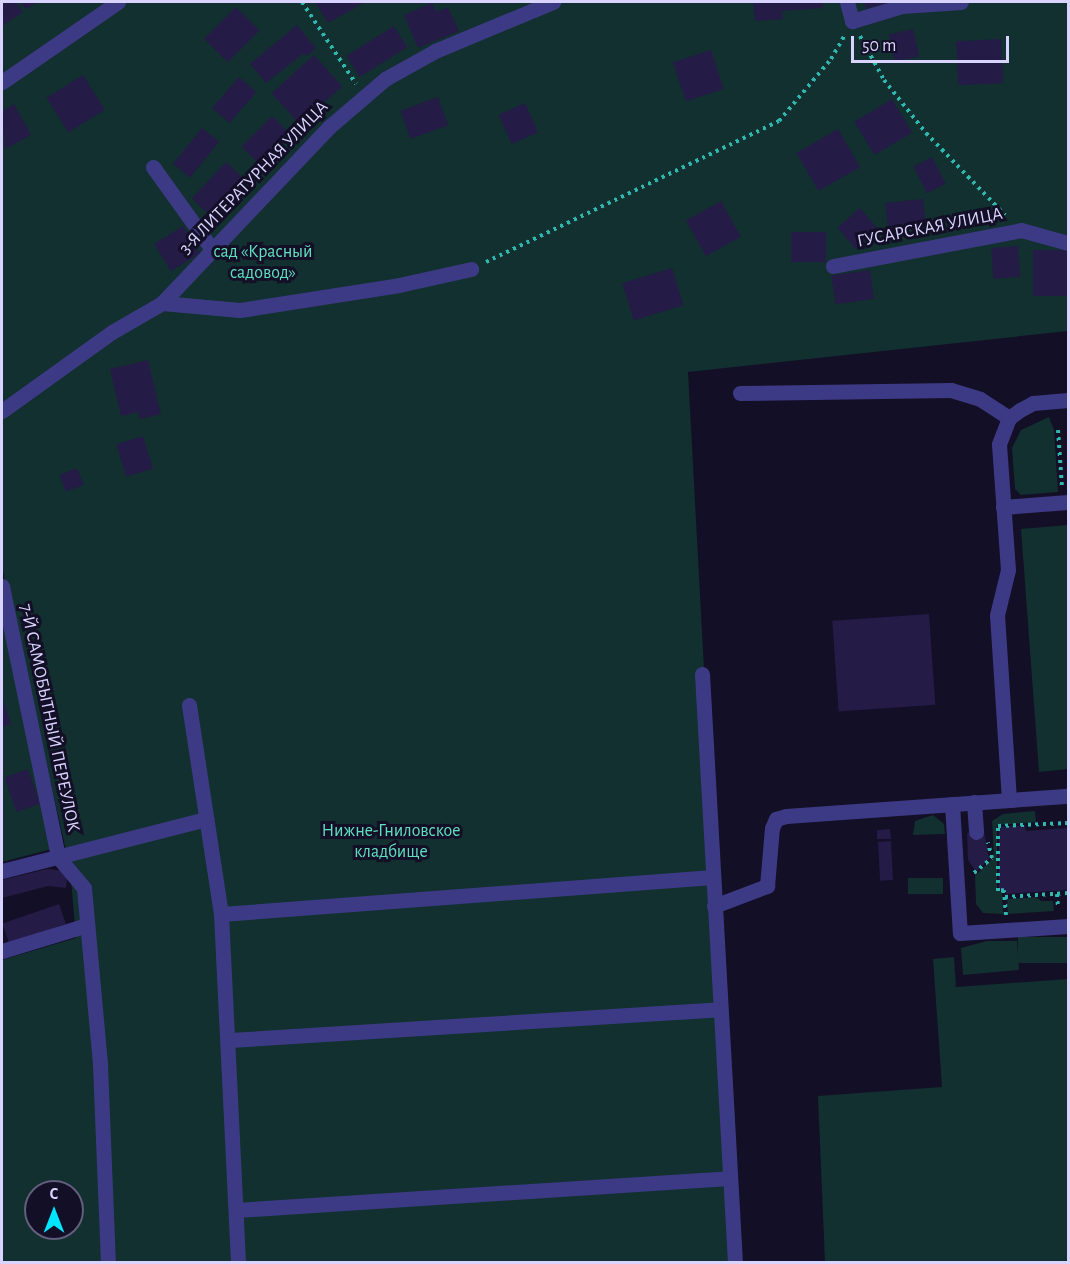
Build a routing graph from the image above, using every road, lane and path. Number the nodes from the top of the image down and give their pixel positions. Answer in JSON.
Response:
{"nodes":[{"id":1,"x":118,"y":2,"type":"edge"},
{"id":2,"x":302,"y":2,"type":"edge"},
{"id":3,"x":553,"y":2,"type":"edge"},
{"id":4,"x":847,"y":2,"type":"edge"},
{"id":5,"x":961,"y":2,"type":"edge"},
{"id":6,"x":852,"y":21,"type":"junction"},
{"id":7,"x":2,"y":82,"type":"edge"},
{"id":8,"x":364,"y":97,"type":"junction"},
{"id":9,"x":153,"y":167,"type":"dead end"},
{"id":10,"x":1021,"y":230,"type":"junction"},
{"id":11,"x":1068,"y":243,"type":"edge"},
{"id":12,"x":212,"y":249,"type":"junction"},
{"id":13,"x":832,"y":266,"type":"dead end"},
{"id":14,"x":471,"y":269,"type":"joint"},
{"id":15,"x":162,"y":303,"type":"junction"},
{"id":16,"x":740,"y":393,"type":"dead end"},
{"id":17,"x":1068,"y":400,"type":"edge"},
{"id":18,"x":2,"y":411,"type":"edge"},
{"id":19,"x":1009,"y":418,"type":"junction"},
{"id":20,"x":1058,"y":430,"type":"dead end"},
{"id":21,"x":1065,"y":499,"type":"edge"},
{"id":22,"x":1004,"y":507,"type":"junction"},
{"id":23,"x":2,"y":586,"type":"edge"},
{"id":24,"x":702,"y":674,"type":"dead end"},
{"id":25,"x":189,"y":705,"type":"dead end"},
{"id":26,"x":1068,"y":796,"type":"edge"},
{"id":27,"x":1009,"y":800,"type":"junction"},
{"id":28,"x":974,"y":802,"type":"junction"},
{"id":29,"x":952,"y":804,"type":"junction"},
{"id":30,"x":206,"y":819,"type":"junction"},
{"id":31,"x":1068,"y":823,"type":"edge"},
{"id":32,"x":982,"y":835,"type":"joint"},
{"id":33,"x":58,"y":857,"type":"junction"},
{"id":34,"x":2,"y":871,"type":"edge"},
{"id":35,"x":713,"y":877,"type":"junction"},
{"id":36,"x":973,"y":883,"type":"dead end"},
{"id":37,"x":1068,"y":893,"type":"edge"},
{"id":38,"x":1057,"y":894,"type":"junction"},
{"id":39,"x":1005,"y":897,"type":"junction"},
{"id":40,"x":714,"y":906,"type":"junction"},
{"id":41,"x":1068,"y":912,"type":"edge"},
{"id":42,"x":1059,"y":913,"type":"junction"},
{"id":43,"x":222,"y":914,"type":"junction"},
{"id":44,"x":1048,"y":914,"type":"dead end"},
{"id":45,"x":1006,"y":916,"type":"junction"},
{"id":46,"x":1016,"y":916,"type":"dead end"},
{"id":47,"x":998,"y":917,"type":"dead end"},
{"id":48,"x":87,"y":925,"type":"junction"},
{"id":49,"x":1068,"y":926,"type":"edge"},
{"id":50,"x":2,"y":951,"type":"edge"},
{"id":51,"x":720,"y":1009,"type":"junction"},
{"id":52,"x":230,"y":1040,"type":"junction"},
{"id":53,"x":729,"y":1178,"type":"junction"},
{"id":54,"x":236,"y":1210,"type":"junction"},
{"id":55,"x":108,"y":1263,"type":"edge"},
{"id":56,"x":238,"y":1263,"type":"edge"},
{"id":57,"x":735,"y":1263,"type":"edge"}],
"edges":[{"from":1,"to":7,"type":"street"},
{"from":2,"to":8,"type":"path"},
{"from":3,"to":8,"type":"street","name":"3-Я ЛИТЕРАТУРНАЯ УЛИЦА"},
{"from":4,"to":6,"type":"street"},
{"from":5,"to":6,"type":"street"},
{"from":6,"to":10,"type":"path"},
{"from":6,"to":14,"type":"path"},
{"from":8,"to":12,"type":"street","name":"3-Я ЛИТЕРАТУРНАЯ УЛИЦА"},
{"from":9,"to":12,"type":"street"},
{"from":10,"to":11,"type":"street","name":"ГУСАРСКАЯ УЛИЦА"},
{"from":10,"to":13,"type":"street","name":"ГУСАРСКАЯ УЛИЦА"},
{"from":12,"to":15,"type":"street","name":"3-Я ЛИТЕРАТУРНАЯ УЛИЦА"},
{"from":14,"to":15,"type":"street"},
{"from":15,"to":18,"type":"street","name":"3-Я ЛИТЕРАТУРНАЯ УЛИЦА"},
{"from":16,"to":19,"type":"street"},
{"from":17,"to":19,"type":"street"},
{"from":19,"to":22,"type":"street"},
{"from":20,"to":21,"type":"path"},
{"from":21,"to":22,"type":"street"},
{"from":22,"to":27,"type":"street"},
{"from":23,"to":33,"type":"street","name":"7-Й САМОБЫТНЫЙ ПЕРЕУЛОК"},
{"from":24,"to":35,"type":"street"},
{"from":25,"to":30,"type":"street"},
{"from":26,"to":27,"type":"street"},
{"from":27,"to":28,"type":"street"},
{"from":28,"to":29,"type":"street"},
{"from":28,"to":32,"type":"street"},
{"from":29,"to":40,"type":"street"},
{"from":29,"to":49,"type":"street"},
{"from":30,"to":33,"type":"street"},
{"from":30,"to":43,"type":"street"},
{"from":31,"to":39,"type":"path"},
{"from":32,"to":36,"type":"path"},
{"from":33,"to":34,"type":"street"},
{"from":33,"to":48,"type":"street"},
{"from":35,"to":40,"type":"street"},
{"from":35,"to":43,"type":"street"},
{"from":37,"to":38,"type":"path"},
{"from":38,"to":39,"type":"path"},
{"from":38,"to":42,"type":"path"},
{"from":39,"to":45,"type":"path"},
{"from":40,"to":51,"type":"street"},
{"from":41,"to":42,"type":"path"},
{"from":42,"to":44,"type":"path"},
{"from":43,"to":52,"type":"street"},
{"from":45,"to":46,"type":"path"},
{"from":45,"to":47,"type":"path"},
{"from":48,"to":50,"type":"street"},
{"from":48,"to":55,"type":"street"},
{"from":51,"to":52,"type":"street"},
{"from":51,"to":53,"type":"street"},
{"from":52,"to":54,"type":"street"},
{"from":53,"to":54,"type":"street"},
{"from":53,"to":57,"type":"street"},
{"from":54,"to":56,"type":"street"}]}
